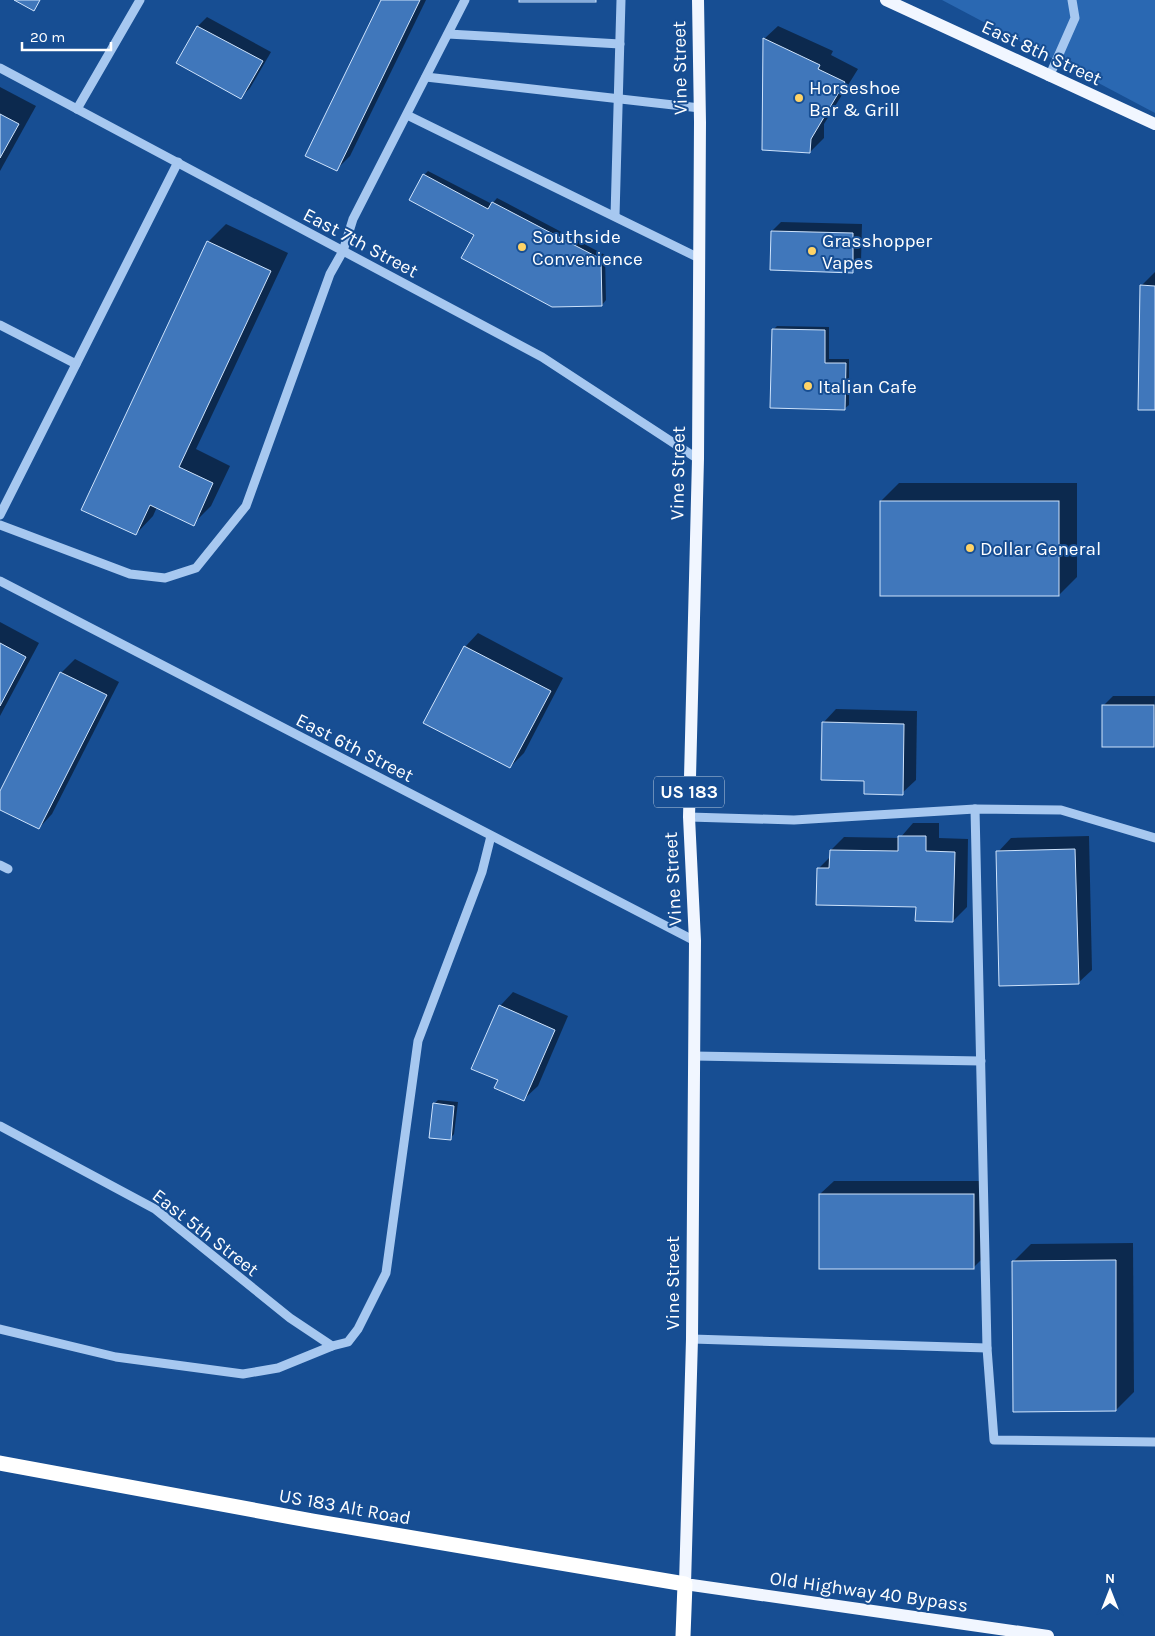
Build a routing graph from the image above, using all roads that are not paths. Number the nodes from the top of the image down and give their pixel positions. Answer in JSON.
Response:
{"nodes":[{"id":1,"x":140,"y":0,"type":"edge"},
{"id":2,"x":465,"y":0,"type":"edge"},
{"id":3,"x":621,"y":0,"type":"edge"},
{"id":4,"x":698,"y":0,"type":"edge"},
{"id":5,"x":886,"y":0,"type":"edge"},
{"id":6,"x":1072,"y":0,"type":"edge"},
{"id":7,"x":448,"y":34,"type":"junction"},
{"id":8,"x":620,"y":44,"type":"junction"},
{"id":9,"x":0,"y":68,"type":"edge"},
{"id":10,"x":1050,"y":76,"type":"junction"},
{"id":11,"x":426,"y":77,"type":"junction"},
{"id":12,"x":618,"y":99,"type":"junction"},
{"id":13,"x":700,"y":108,"type":"junction"},
{"id":14,"x":76,"y":109,"type":"junction"},
{"id":15,"x":407,"y":115,"type":"junction"},
{"id":16,"x":1155,"y":124,"type":"edge"},
{"id":17,"x":178,"y":162,"type":"junction"},
{"id":18,"x":615,"y":216,"type":"junction"},
{"id":19,"x":343,"y":251,"type":"junction"},
{"id":20,"x":699,"y":258,"type":"junction"},
{"id":21,"x":0,"y":325,"type":"edge"},
{"id":22,"x":76,"y":364,"type":"junction"},
{"id":23,"x":698,"y":458,"type":"junction"},
{"id":24,"x":0,"y":515,"type":"edge"},
{"id":25,"x":0,"y":525,"type":"edge"},
{"id":26,"x":0,"y":582,"type":"edge"},
{"id":27,"x":975,"y":809,"type":"junction"},
{"id":28,"x":689,"y":817,"type":"junction"},
{"id":29,"x":491,"y":836,"type":"junction"},
{"id":30,"x":1155,"y":838,"type":"edge"},
{"id":31,"x":695,"y":941,"type":"junction"},
{"id":32,"x":694,"y":1056,"type":"junction"},
{"id":33,"x":981,"y":1061,"type":"junction"},
{"id":34,"x":0,"y":1126,"type":"edge"},
{"id":35,"x":0,"y":1329,"type":"edge"},
{"id":36,"x":692,"y":1338,"type":"junction"},
{"id":37,"x":332,"y":1346,"type":"junction"},
{"id":38,"x":987,"y":1348,"type":"junction"},
{"id":39,"x":1155,"y":1442,"type":"edge"},
{"id":40,"x":0,"y":1463,"type":"edge"},
{"id":41,"x":685,"y":1584,"type":"junction"},
{"id":42,"x":683,"y":1636,"type":"edge"},
{"id":43,"x":1048,"y":1636,"type":"edge"}],
"edges":[{"from":1,"to":14,"type":"street"},
{"from":2,"to":7,"type":"street"},
{"from":3,"to":8,"type":"street"},
{"from":4,"to":13,"type":"main road","name":"Vine Street","number":"US 183"},
{"from":5,"to":10,"type":"main road","name":"East 8th Street"},
{"from":6,"to":10,"type":"street"},
{"from":7,"to":8,"type":"street"},
{"from":7,"to":11,"type":"street"},
{"from":8,"to":12,"type":"street"},
{"from":9,"to":14,"type":"street","name":"East 7th Street"},
{"from":10,"to":16,"type":"main road","name":"East 8th Street"},
{"from":11,"to":12,"type":"street"},
{"from":11,"to":15,"type":"street"},
{"from":12,"to":13,"type":"street"},
{"from":12,"to":18,"type":"street"},
{"from":13,"to":20,"type":"main road","name":"Vine Street","number":"US 183"},
{"from":14,"to":17,"type":"street","name":"East 7th Street"},
{"from":15,"to":18,"type":"street"},
{"from":15,"to":19,"type":"street"},
{"from":17,"to":19,"type":"street","name":"East 7th Street"},
{"from":17,"to":22,"type":"street"},
{"from":18,"to":20,"type":"street"},
{"from":19,"to":23,"type":"street","name":"East 7th Street"},
{"from":19,"to":25,"type":"street"},
{"from":20,"to":23,"type":"main road","name":"Vine Street","number":"US 183"},
{"from":21,"to":22,"type":"street"},
{"from":22,"to":24,"type":"street"},
{"from":23,"to":28,"type":"main road","name":"Vine Street","number":"US 183"},
{"from":26,"to":29,"type":"street","name":"East 6th Street"},
{"from":27,"to":28,"type":"street"},
{"from":27,"to":30,"type":"street"},
{"from":27,"to":33,"type":"street"},
{"from":28,"to":31,"type":"main road","name":"Vine Street","number":"US 183"},
{"from":29,"to":31,"type":"street","name":"East 6th Street"},
{"from":29,"to":37,"type":"street"},
{"from":31,"to":32,"type":"main road","name":"Vine Street","number":"US 183"},
{"from":32,"to":33,"type":"street"},
{"from":32,"to":36,"type":"main road","name":"Vine Street","number":"US 183"},
{"from":33,"to":38,"type":"street"},
{"from":34,"to":37,"type":"street","name":"East 5th Street"},
{"from":35,"to":37,"type":"street"},
{"from":36,"to":38,"type":"street"},
{"from":36,"to":41,"type":"main road","name":"Vine Street","number":"US 183"},
{"from":38,"to":39,"type":"street"},
{"from":40,"to":41,"type":"highway","name":"US 183 Alt Road"},
{"from":41,"to":42,"type":"highway","name":"Vine Street","number":"US 183"},
{"from":41,"to":43,"type":"main road","name":"Old Highway 40 Bypass"}]}
